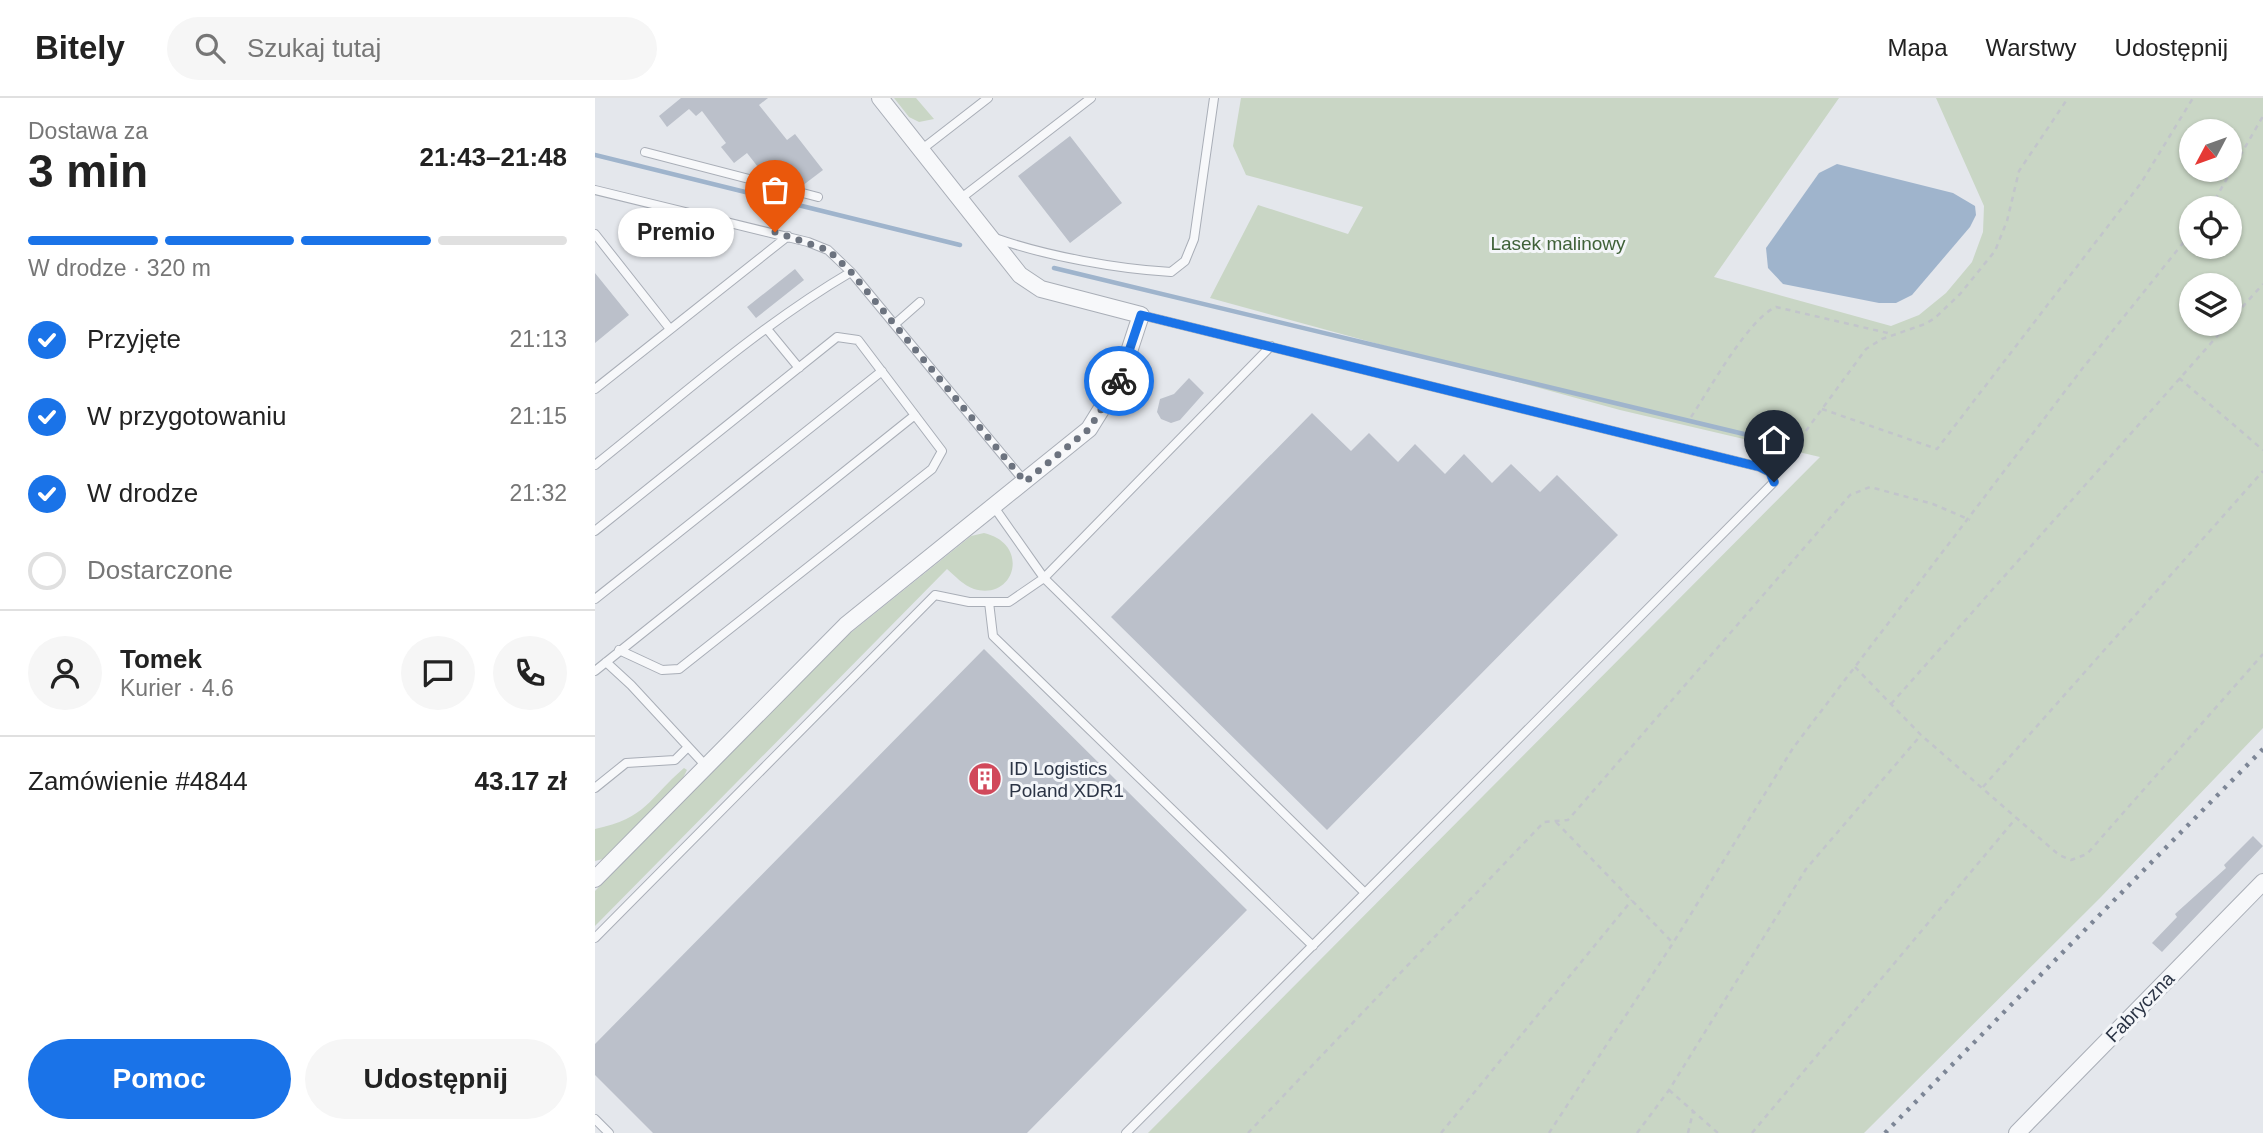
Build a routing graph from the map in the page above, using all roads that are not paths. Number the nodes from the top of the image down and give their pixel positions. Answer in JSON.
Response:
{"nodes":[{"id":1,"x":880,"y":98,"type":"edge"},
{"id":2,"x":988,"y":98,"type":"edge"},
{"id":3,"x":1091,"y":98,"type":"edge"},
{"id":4,"x":1214,"y":98,"type":"edge"},
{"id":5,"x":921,"y":150,"type":"junction"},
{"id":6,"x":645,"y":152,"type":"dead end"},
{"id":7,"x":595,"y":190,"type":"edge"},
{"id":8,"x":818,"y":197,"type":"dead end"},
{"id":9,"x":960,"y":199,"type":"junction"},
{"id":10,"x":595,"y":234,"type":"edge"},
{"id":11,"x":788,"y":236,"type":"junction"},
{"id":12,"x":990,"y":236,"type":"junction"},
{"id":13,"x":851,"y":272,"type":"junction"},
{"id":14,"x":921,"y":302,"type":"dead end"},
{"id":15,"x":1141,"y":315,"type":"junction"},
{"id":16,"x":895,"y":324,"type":"junction"},
{"id":17,"x":670,"y":329,"type":"junction"},
{"id":18,"x":767,"y":329,"type":"junction"},
{"id":19,"x":1271,"y":346,"type":"junction"},
{"id":20,"x":799,"y":368,"type":"junction"},
{"id":21,"x":882,"y":371,"type":"junction"},
{"id":22,"x":595,"y":388,"type":"edge"},
{"id":23,"x":915,"y":415,"type":"junction"},
{"id":24,"x":595,"y":465,"type":"edge"},
{"id":25,"x":1025,"y":482,"type":"junction"},
{"id":26,"x":994,"y":507,"type":"junction"},
{"id":27,"x":595,"y":531,"type":"edge"},
{"id":28,"x":1044,"y":578,"type":"junction"},
{"id":29,"x":595,"y":599,"type":"edge"},
{"id":30,"x":989,"y":602,"type":"junction"},
{"id":31,"x":619,"y":650,"type":"junction"},
{"id":32,"x":605,"y":662,"type":"junction"},
{"id":33,"x":595,"y":671,"type":"edge"},
{"id":34,"x":687,"y":748,"type":"junction"},
{"id":35,"x":705,"y":765,"type":"junction"},
{"id":36,"x":595,"y":788,"type":"edge"},
{"id":37,"x":595,"y":879,"type":"edge"},
{"id":38,"x":2263,"y":882,"type":"edge"},
{"id":39,"x":1365,"y":893,"type":"junction"},
{"id":40,"x":595,"y":938,"type":"edge"},
{"id":41,"x":1313,"y":946,"type":"junction"},
{"id":42,"x":595,"y":1119,"type":"edge"},
{"id":43,"x":609,"y":1133,"type":"edge"},
{"id":44,"x":1126,"y":1133,"type":"edge"},
{"id":45,"x":2017,"y":1133,"type":"edge"}],
"edges":[{"from":1,"to":5,"type":"street"},
{"from":2,"to":5,"type":"lane"},
{"from":3,"to":9,"type":"lane"},
{"from":4,"to":12,"type":"lane"},
{"from":5,"to":9,"type":"street"},
{"from":6,"to":8,"type":"lane"},
{"from":7,"to":11,"type":"lane"},
{"from":9,"to":12,"type":"street"},
{"from":10,"to":17,"type":"lane"},
{"from":11,"to":13,"type":"lane"},
{"from":11,"to":17,"type":"lane"},
{"from":12,"to":15,"type":"street"},
{"from":13,"to":16,"type":"lane"},
{"from":13,"to":18,"type":"lane"},
{"from":14,"to":16,"type":"lane"},
{"from":15,"to":19,"type":"lane"},
{"from":15,"to":25,"type":"street"},
{"from":16,"to":25,"type":"lane"},
{"from":17,"to":22,"type":"lane"},
{"from":18,"to":20,"type":"lane"},
{"from":18,"to":24,"type":"lane"},
{"from":19,"to":28,"type":"lane"},
{"from":19,"to":39,"type":"lane"},
{"from":20,"to":21,"type":"lane"},
{"from":20,"to":27,"type":"lane"},
{"from":21,"to":23,"type":"lane"},
{"from":21,"to":29,"type":"lane"},
{"from":23,"to":31,"type":"lane"},
{"from":23,"to":31,"type":"lane"},
{"from":25,"to":26,"type":"street"},
{"from":26,"to":28,"type":"lane"},
{"from":26,"to":35,"type":"street"},
{"from":28,"to":30,"type":"lane"},
{"from":28,"to":39,"type":"lane"},
{"from":30,"to":40,"type":"lane"},
{"from":30,"to":41,"type":"lane"},
{"from":31,"to":32,"type":"lane"},
{"from":32,"to":33,"type":"lane"},
{"from":32,"to":34,"type":"lane"},
{"from":34,"to":35,"type":"lane"},
{"from":34,"to":36,"type":"lane"},
{"from":35,"to":37,"type":"street"},
{"from":38,"to":45,"type":"street","name":"Fabryczna"},
{"from":39,"to":41,"type":"lane"},
{"from":41,"to":44,"type":"lane"},
{"from":42,"to":43,"type":"lane"}]}
